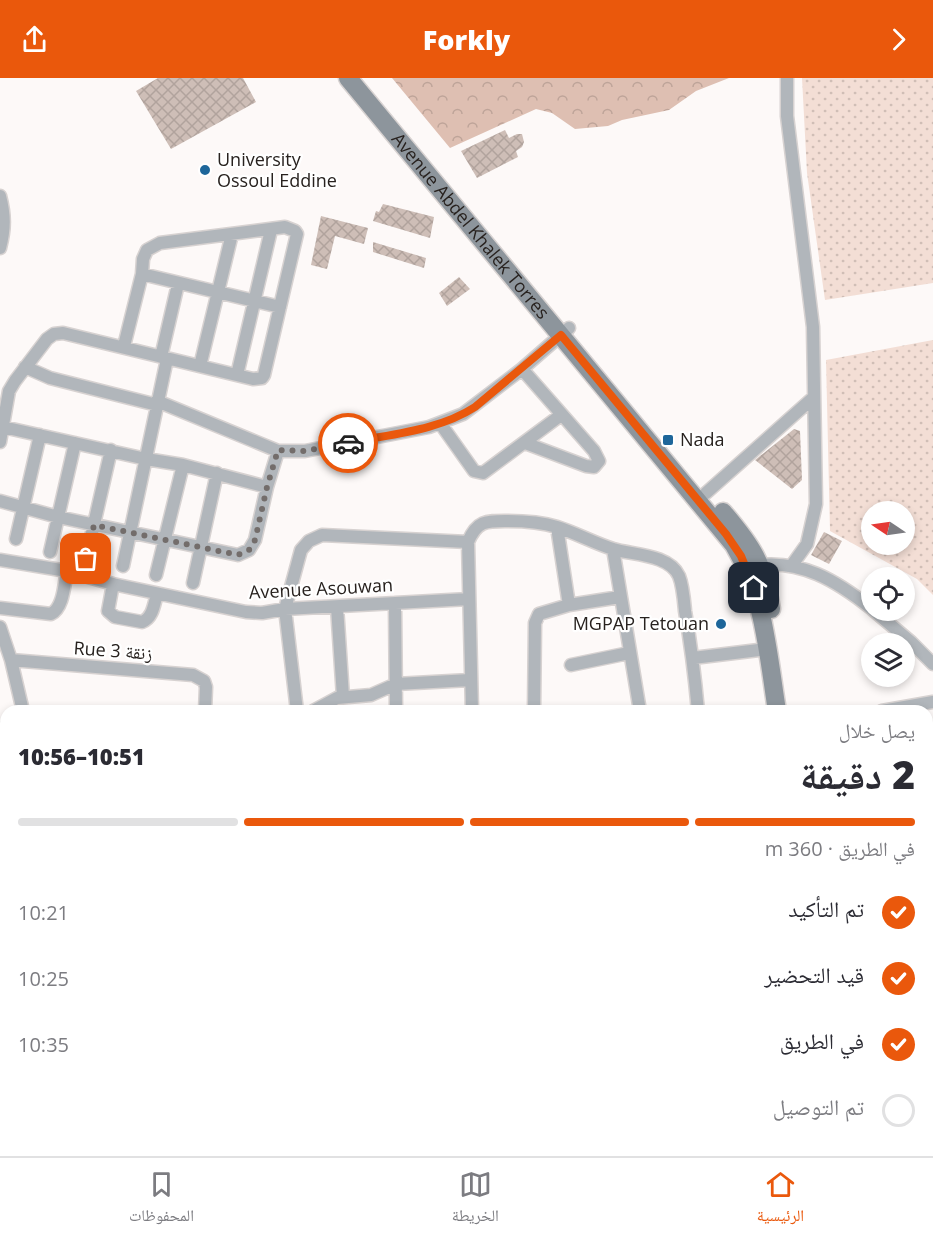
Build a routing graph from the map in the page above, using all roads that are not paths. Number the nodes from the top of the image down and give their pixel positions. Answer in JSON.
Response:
{"nodes":[{"id":1,"x":348,"y":78,"type":"edge"},
{"id":2,"x":364,"y":78,"type":"edge"},
{"id":3,"x":787,"y":78,"type":"edge"},
{"id":4,"x":0,"y":196,"type":"edge"},
{"id":5,"x":270,"y":230,"type":"junction"},
{"id":6,"x":232,"y":234,"type":"junction"},
{"id":7,"x":0,"y":248,"type":"edge"},
{"id":8,"x":142,"y":274,"type":"junction"},
{"id":9,"x":178,"y":284,"type":"junction"},
{"id":10,"x":218,"y":293,"type":"junction"},
{"id":11,"x":255,"y":301,"type":"junction"},
{"id":12,"x":280,"y":307,"type":"junction"},
{"id":13,"x":565,"y":332,"type":"junction"},
{"id":14,"x":123,"y":346,"type":"junction"},
{"id":15,"x":164,"y":358,"type":"junction"},
{"id":16,"x":200,"y":366,"type":"junction"},
{"id":17,"x":25,"y":367,"type":"junction"},
{"id":18,"x":522,"y":369,"type":"junction"},
{"id":19,"x":237,"y":375,"type":"junction"},
{"id":20,"x":814,"y":397,"type":"junction"},
{"id":21,"x":157,"y":403,"type":"junction"},
{"id":22,"x":561,"y":416,"type":"junction"},
{"id":23,"x":440,"y":423,"type":"junction"},
{"id":24,"x":3,"y":427,"type":"junction"},
{"id":25,"x":40,"y":435,"type":"junction"},
{"id":26,"x":0,"y":442,"type":"edge"},
{"id":27,"x":525,"y":443,"type":"junction"},
{"id":28,"x":75,"y":444,"type":"junction"},
{"id":29,"x":111,"y":450,"type":"junction"},
{"id":30,"x":278,"y":450,"type":"junction"},
{"id":31,"x":146,"y":459,"type":"junction"},
{"id":32,"x":183,"y":465,"type":"junction"},
{"id":33,"x":217,"y":473,"type":"junction"},
{"id":34,"x":267,"y":487,"type":"junction"},
{"id":35,"x":706,"y":493,"type":"junction"},
{"id":36,"x":0,"y":501,"type":"edge"},
{"id":37,"x":23,"y":508,"type":"junction"},
{"id":38,"x":57,"y":517,"type":"junction"},
{"id":39,"x":94,"y":525,"type":"junction"},
{"id":40,"x":557,"y":527,"type":"junction"},
{"id":41,"x":130,"y":532,"type":"junction"},
{"id":42,"x":16,"y":539,"type":"dead end"},
{"id":43,"x":165,"y":540,"type":"junction"},
{"id":44,"x":468,"y":542,"type":"junction"},
{"id":45,"x":202,"y":548,"type":"junction"},
{"id":46,"x":613,"y":549,"type":"junction"},
{"id":47,"x":50,"y":552,"type":"dead end"},
{"id":48,"x":86,"y":559,"type":"dead end"},
{"id":49,"x":0,"y":560,"type":"edge"},
{"id":50,"x":792,"y":565,"type":"junction"},
{"id":51,"x":123,"y":566,"type":"dead end"},
{"id":52,"x":753,"y":566,"type":"junction"},
{"id":53,"x":66,"y":572,"type":"junction"},
{"id":54,"x":156,"y":575,"type":"dead end"},
{"id":55,"x":193,"y":583,"type":"dead end"},
{"id":56,"x":113,"y":584,"type":"junction"},
{"id":57,"x":157,"y":594,"type":"junction"},
{"id":58,"x":620,"y":597,"type":"junction"},
{"id":59,"x":469,"y":599,"type":"junction"},
{"id":60,"x":861,"y":601,"type":"edge"},
{"id":61,"x":395,"y":603,"type":"junction"},
{"id":62,"x":569,"y":605,"type":"junction"},
{"id":63,"x":337,"y":607,"type":"junction"},
{"id":64,"x":0,"y":608,"type":"edge"},
{"id":65,"x":285,"y":609,"type":"junction"},
{"id":66,"x":885,"y":621,"type":"edge"},
{"id":67,"x":0,"y":627,"type":"edge"},
{"id":68,"x":767,"y":649,"type":"junction"},
{"id":69,"x":629,"y":653,"type":"junction"},
{"id":70,"x":693,"y":658,"type":"junction"},
{"id":71,"x":11,"y":660,"type":"junction"},
{"id":72,"x":933,"y":664,"type":"edge"},
{"id":73,"x":571,"y":665,"type":"dead end"},
{"id":74,"x":470,"y":680,"type":"junction"},
{"id":75,"x":396,"y":684,"type":"junction"},
{"id":76,"x":349,"y":697,"type":"junction"},
{"id":77,"x":933,"y":702,"type":"edge"},
{"id":78,"x":22,"y":705,"type":"edge"},
{"id":79,"x":205,"y":705,"type":"edge"},
{"id":80,"x":296,"y":705,"type":"edge"},
{"id":81,"x":323,"y":705,"type":"edge"},
{"id":82,"x":352,"y":705,"type":"edge"},
{"id":83,"x":396,"y":705,"type":"edge"},
{"id":84,"x":472,"y":705,"type":"edge"},
{"id":85,"x":534,"y":705,"type":"edge"},
{"id":86,"x":639,"y":705,"type":"edge"},
{"id":87,"x":697,"y":705,"type":"edge"},
{"id":88,"x":776,"y":705,"type":"edge"},
{"id":89,"x":787,"y":705,"type":"edge"},
{"id":90,"x":916,"y":705,"type":"edge"}],
"edges":[{"from":1,"to":13,"type":"main road","name":"Avenue Abdel Khalek Torres"},
{"from":2,"to":13,"type":"main road","name":"Avenue Abdel Khalek Torres"},
{"from":3,"to":20,"type":"street"},
{"from":4,"to":7,"type":"street"},
{"from":5,"to":6,"type":"street"},
{"from":5,"to":11,"type":"street"},
{"from":5,"to":12,"type":"street"},
{"from":6,"to":8,"type":"street"},
{"from":6,"to":10,"type":"street"},
{"from":8,"to":9,"type":"street"},
{"from":8,"to":14,"type":"street"},
{"from":9,"to":10,"type":"street"},
{"from":9,"to":15,"type":"street"},
{"from":10,"to":11,"type":"street"},
{"from":10,"to":16,"type":"street"},
{"from":11,"to":12,"type":"street"},
{"from":11,"to":19,"type":"street"},
{"from":12,"to":19,"type":"street"},
{"from":13,"to":18,"type":"street"},
{"from":13,"to":35,"type":"main road","name":"Avenue Abdel Khalek Torres"},
{"from":13,"to":52,"type":"main road","name":"Avenue Abdel Khalek Torres"},
{"from":14,"to":15,"type":"street"},
{"from":14,"to":17,"type":"street"},
{"from":15,"to":16,"type":"street"},
{"from":15,"to":21,"type":"street"},
{"from":16,"to":19,"type":"street"},
{"from":17,"to":21,"type":"street"},
{"from":17,"to":24,"type":"street"},
{"from":18,"to":22,"type":"street"},
{"from":18,"to":23,"type":"street"},
{"from":20,"to":35,"type":"street"},
{"from":20,"to":50,"type":"street"},
{"from":21,"to":30,"type":"street"},
{"from":21,"to":31,"type":"street"},
{"from":22,"to":27,"type":"street"},
{"from":22,"to":27,"type":"street"},
{"from":23,"to":27,"type":"street"},
{"from":23,"to":30,"type":"street"},
{"from":24,"to":25,"type":"street"},
{"from":24,"to":26,"type":"street"},
{"from":25,"to":28,"type":"street"},
{"from":25,"to":37,"type":"street"},
{"from":28,"to":29,"type":"street"},
{"from":28,"to":38,"type":"street"},
{"from":29,"to":31,"type":"street"},
{"from":29,"to":39,"type":"street"},
{"from":30,"to":34,"type":"street"},
{"from":31,"to":32,"type":"street"},
{"from":31,"to":41,"type":"street"},
{"from":32,"to":33,"type":"street"},
{"from":32,"to":43,"type":"street"},
{"from":33,"to":34,"type":"street"},
{"from":33,"to":45,"type":"street"},
{"from":34,"to":45,"type":"street"},
{"from":35,"to":52,"type":"main road","name":"Avenue Abdel Khalek Torres"},
{"from":36,"to":37,"type":"street"},
{"from":37,"to":38,"type":"street"},
{"from":37,"to":42,"type":"street"},
{"from":38,"to":39,"type":"street"},
{"from":38,"to":47,"type":"street"},
{"from":39,"to":41,"type":"street"},
{"from":39,"to":48,"type":"street"},
{"from":40,"to":44,"type":"street"},
{"from":40,"to":46,"type":"street"},
{"from":40,"to":62,"type":"street"},
{"from":41,"to":43,"type":"street"},
{"from":41,"to":51,"type":"street"},
{"from":43,"to":45,"type":"street"},
{"from":43,"to":54,"type":"street"},
{"from":44,"to":59,"type":"street"},
{"from":44,"to":65,"type":"street"},
{"from":45,"to":55,"type":"street"},
{"from":46,"to":58,"type":"street"},
{"from":46,"to":70,"type":"street"},
{"from":49,"to":53,"type":"street","name":"Avenue Asouwan"},
{"from":50,"to":52,"type":"street"},
{"from":50,"to":60,"type":"street"},
{"from":52,"to":68,"type":"main road","name":"Avenue Abdel Khalek Torres"},
{"from":52,"to":89,"type":"main road","name":"Avenue Abdel Khalek Torres"},
{"from":53,"to":56,"type":"street","name":"Avenue Asouwan"},
{"from":53,"to":64,"type":"street"},
{"from":56,"to":57,"type":"street","name":"Avenue Asouwan"},
{"from":56,"to":57,"type":"street"},
{"from":57,"to":65,"type":"street","name":"Avenue Asouwan"},
{"from":58,"to":62,"type":"street"},
{"from":58,"to":69,"type":"street"},
{"from":59,"to":61,"type":"street","name":"Avenue Asouwan"},
{"from":59,"to":74,"type":"street"},
{"from":61,"to":63,"type":"street","name":"Avenue Asouwan"},
{"from":61,"to":75,"type":"street"},
{"from":62,"to":85,"type":"street"},
{"from":63,"to":65,"type":"street","name":"Avenue Asouwan"},
{"from":63,"to":76,"type":"street"},
{"from":65,"to":80,"type":"street"},
{"from":66,"to":72,"type":"street"},
{"from":67,"to":71,"type":"street"},
{"from":68,"to":70,"type":"street"},
{"from":68,"to":88,"type":"main road","name":"Avenue Abdel Khalek Torres"},
{"from":69,"to":73,"type":"street"},
{"from":69,"to":86,"type":"street"},
{"from":70,"to":87,"type":"street"},
{"from":71,"to":78,"type":"street"},
{"from":71,"to":79,"type":"street","name":"Rue 3 زنقة"},
{"from":74,"to":75,"type":"street"},
{"from":74,"to":84,"type":"street"},
{"from":75,"to":76,"type":"street"},
{"from":75,"to":83,"type":"street"},
{"from":76,"to":81,"type":"street"},
{"from":76,"to":82,"type":"street"},
{"from":77,"to":90,"type":"street"}]}
